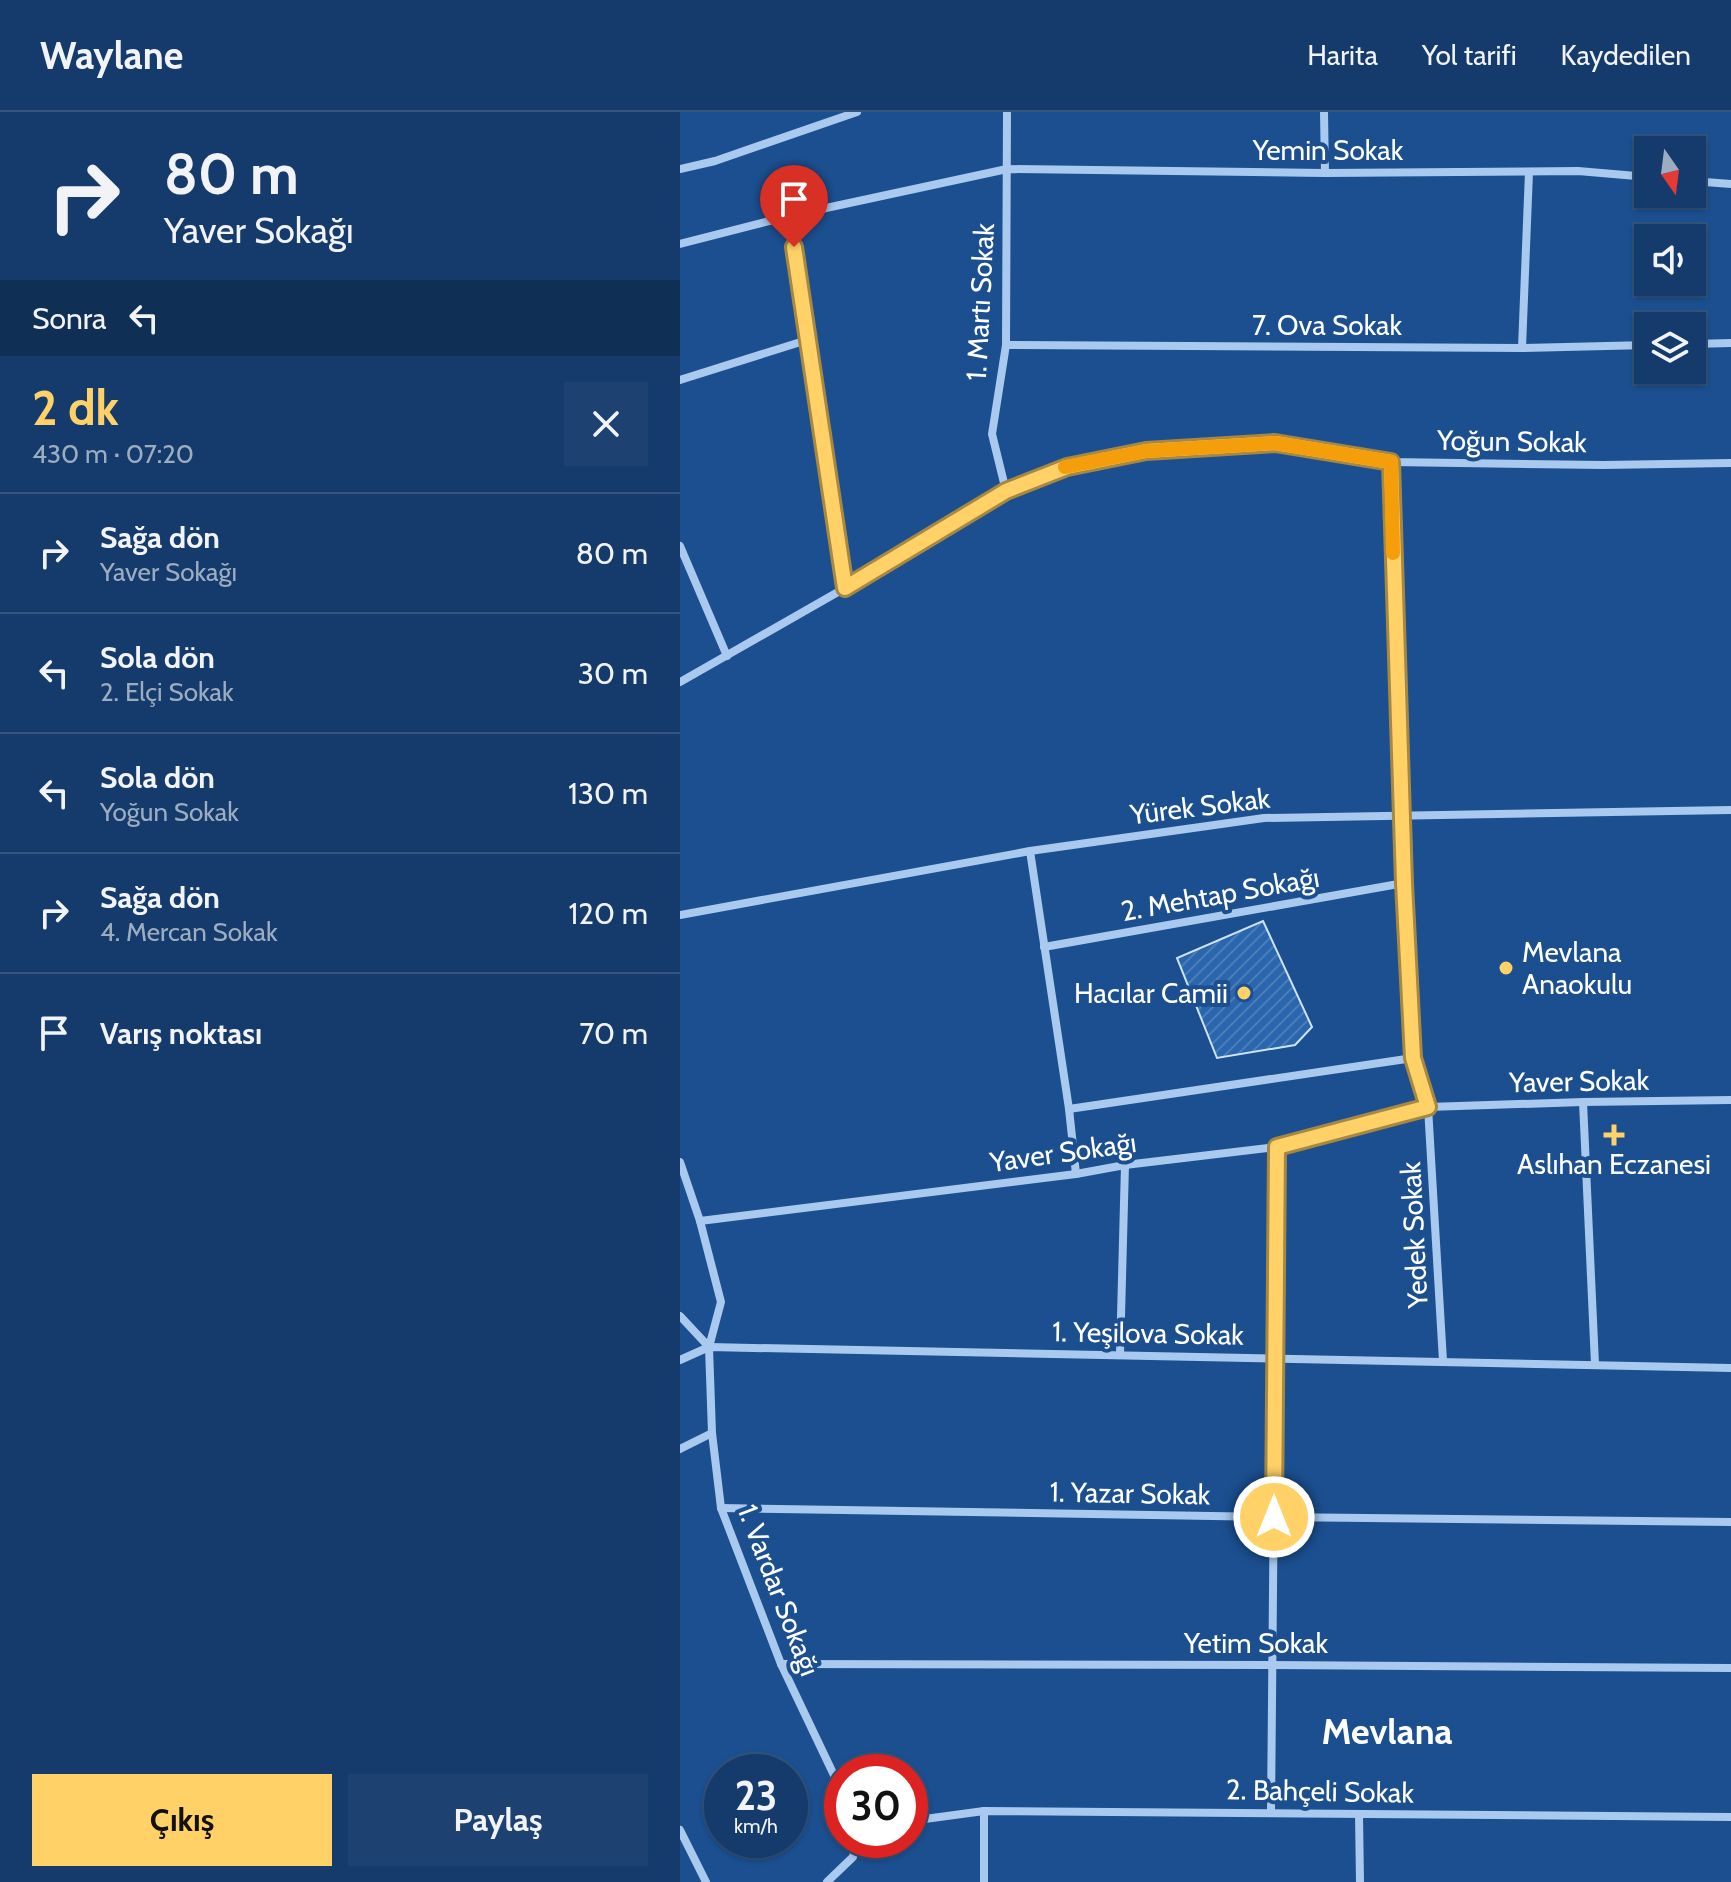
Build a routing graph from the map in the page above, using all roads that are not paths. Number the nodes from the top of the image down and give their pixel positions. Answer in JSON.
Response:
{"nodes":[{"id":1,"x":857,"y":112,"type":"edge"},
{"id":2,"x":1007,"y":112,"type":"edge"},
{"id":3,"x":1324,"y":112,"type":"edge"},
{"id":4,"x":680,"y":169,"type":"edge"},
{"id":5,"x":1007,"y":169,"type":"junction"},
{"id":6,"x":1529,"y":172,"type":"junction"},
{"id":7,"x":1325,"y":173,"type":"junction"},
{"id":8,"x":1634,"y":176,"type":"edge"},
{"id":9,"x":1706,"y":182,"type":"edge"},
{"id":10,"x":1731,"y":184,"type":"edge"},
{"id":11,"x":789,"y":216,"type":"junction"},
{"id":12,"x":680,"y":244,"type":"edge"},
{"id":13,"x":807,"y":340,"type":"junction"},
{"id":14,"x":1731,"y":343,"type":"edge"},
{"id":15,"x":1706,"y":344,"type":"edge"},
{"id":16,"x":1006,"y":345,"type":"junction"},
{"id":17,"x":1634,"y":345,"type":"edge"},
{"id":18,"x":1522,"y":348,"type":"junction"},
{"id":19,"x":680,"y":380,"type":"edge"},
{"id":20,"x":1391,"y":462,"type":"junction"},
{"id":21,"x":1731,"y":463,"type":"edge"},
{"id":22,"x":1006,"y":491,"type":"junction"},
{"id":23,"x":680,"y":546,"type":"edge"},
{"id":24,"x":845,"y":588,"type":"junction"},
{"id":25,"x":727,"y":656,"type":"junction"},
{"id":26,"x":680,"y":682,"type":"edge"},
{"id":27,"x":1731,"y":810,"type":"edge"},
{"id":28,"x":1401,"y":816,"type":"junction"},
{"id":29,"x":1030,"y":851,"type":"junction"},
{"id":30,"x":1404,"y":883,"type":"junction"},
{"id":31,"x":680,"y":915,"type":"edge"},
{"id":32,"x":1044,"y":947,"type":"junction"},
{"id":33,"x":1413,"y":1058,"type":"junction"},
{"id":34,"x":1731,"y":1100,"type":"edge"},
{"id":35,"x":1583,"y":1102,"type":"junction"},
{"id":36,"x":1428,"y":1107,"type":"junction"},
{"id":37,"x":1069,"y":1109,"type":"junction"},
{"id":38,"x":1277,"y":1147,"type":"junction"},
{"id":39,"x":680,"y":1162,"type":"edge"},
{"id":40,"x":1125,"y":1165,"type":"junction"},
{"id":41,"x":1076,"y":1174,"type":"junction"},
{"id":42,"x":700,"y":1221,"type":"junction"},
{"id":43,"x":680,"y":1316,"type":"edge"},
{"id":44,"x":709,"y":1347,"type":"junction"},
{"id":45,"x":1120,"y":1354,"type":"junction"},
{"id":46,"x":1275,"y":1358,"type":"junction"},
{"id":47,"x":680,"y":1360,"type":"edge"},
{"id":48,"x":1443,"y":1361,"type":"junction"},
{"id":49,"x":1595,"y":1364,"type":"junction"},
{"id":50,"x":1731,"y":1368,"type":"edge"},
{"id":51,"x":712,"y":1433,"type":"junction"},
{"id":52,"x":680,"y":1449,"type":"edge"},
{"id":53,"x":721,"y":1508,"type":"junction"},
{"id":54,"x":1274,"y":1517,"type":"junction"},
{"id":55,"x":1731,"y":1522,"type":"edge"},
{"id":56,"x":781,"y":1664,"type":"junction"},
{"id":57,"x":1272,"y":1665,"type":"junction"},
{"id":58,"x":1731,"y":1668,"type":"edge"},
{"id":59,"x":824,"y":1754,"type":"edge"},
{"id":60,"x":984,"y":1811,"type":"junction"},
{"id":61,"x":1271,"y":1812,"type":"junction"},
{"id":62,"x":1359,"y":1814,"type":"junction"},
{"id":63,"x":1731,"y":1817,"type":"edge"},
{"id":64,"x":928,"y":1819,"type":"edge"},
{"id":65,"x":680,"y":1830,"type":"edge"},
{"id":66,"x":852,"y":1858,"type":"edge"},
{"id":67,"x":706,"y":1882,"type":"edge"},
{"id":68,"x":827,"y":1882,"type":"edge"},
{"id":69,"x":984,"y":1882,"type":"edge"},
{"id":70,"x":1360,"y":1882,"type":"edge"}],
"edges":[{"from":1,"to":4,"type":"street"},
{"from":2,"to":5,"type":"street","name":"1. Martı Sokak"},
{"from":3,"to":7,"type":"street"},
{"from":5,"to":7,"type":"street","name":"Yemin Sokak"},
{"from":5,"to":11,"type":"street","name":"Yemin Sokak"},
{"from":5,"to":16,"type":"street","name":"1. Martı Sokak"},
{"from":6,"to":7,"type":"street","name":"Yemin Sokak"},
{"from":6,"to":8,"type":"street","name":"Yemin Sokak"},
{"from":6,"to":18,"type":"street"},
{"from":9,"to":10,"type":"street"},
{"from":11,"to":12,"type":"street","name":"Yemin Sokak"},
{"from":11,"to":13,"type":"street"},
{"from":13,"to":19,"type":"street"},
{"from":13,"to":24,"type":"street"},
{"from":14,"to":15,"type":"street"},
{"from":16,"to":18,"type":"street","name":"7. Ova Sokak"},
{"from":16,"to":22,"type":"street","name":"1. Martı Sokak"},
{"from":17,"to":18,"type":"street","name":"7. Ova Sokak"},
{"from":20,"to":21,"type":"street","name":"Yoğun Sokak"},
{"from":20,"to":22,"type":"street","name":"Yoğun Sokak"},
{"from":20,"to":28,"type":"street","name":"Yedek Sokak"},
{"from":22,"to":24,"type":"street","name":"Yoğun Sokak"},
{"from":23,"to":25,"type":"street"},
{"from":24,"to":25,"type":"street","name":"Yoğun Sokak"},
{"from":25,"to":26,"type":"street","name":"Yoğun Sokak"},
{"from":27,"to":28,"type":"street","name":"Yürek Sokak"},
{"from":28,"to":29,"type":"street","name":"Yürek Sokak"},
{"from":28,"to":30,"type":"street","name":"Yedek Sokak"},
{"from":29,"to":31,"type":"street","name":"Yürek Sokak"},
{"from":29,"to":32,"type":"street"},
{"from":30,"to":32,"type":"street","name":"2. Mehtap Sokağı"},
{"from":30,"to":33,"type":"street","name":"Yedek Sokak"},
{"from":32,"to":37,"type":"street"},
{"from":33,"to":36,"type":"street","name":"Yedek Sokak"},
{"from":33,"to":37,"type":"street"},
{"from":34,"to":35,"type":"street","name":"Yaver Sokak"},
{"from":35,"to":36,"type":"street","name":"Yaver Sokak"},
{"from":35,"to":49,"type":"street"},
{"from":36,"to":38,"type":"street","name":"Yaver Sokağı"},
{"from":36,"to":48,"type":"street","name":"Yedek Sokak"},
{"from":37,"to":41,"type":"street"},
{"from":38,"to":40,"type":"street","name":"Yaver Sokağı"},
{"from":38,"to":46,"type":"street"},
{"from":39,"to":42,"type":"street","name":"1. Vardar Sokağı"},
{"from":40,"to":41,"type":"street","name":"Yaver Sokağı"},
{"from":40,"to":45,"type":"street"},
{"from":41,"to":42,"type":"street","name":"Yaver Sokağı"},
{"from":42,"to":44,"type":"street","name":"1. Vardar Sokağı"},
{"from":43,"to":44,"type":"street"},
{"from":44,"to":45,"type":"street","name":"1. Yeşilova Sokak"},
{"from":44,"to":47,"type":"street"},
{"from":44,"to":51,"type":"street","name":"1. Vardar Sokağı"},
{"from":45,"to":46,"type":"street","name":"1. Yeşilova Sokak"},
{"from":46,"to":48,"type":"street","name":"1. Yeşilova Sokak"},
{"from":46,"to":54,"type":"street"},
{"from":48,"to":49,"type":"street","name":"1. Yeşilova Sokak"},
{"from":49,"to":50,"type":"street","name":"1. Yeşilova Sokak"},
{"from":51,"to":52,"type":"street"},
{"from":51,"to":53,"type":"street","name":"1. Vardar Sokağı"},
{"from":53,"to":54,"type":"street","name":"1. Yazar Sokak"},
{"from":53,"to":56,"type":"street","name":"1. Vardar Sokağı"},
{"from":54,"to":55,"type":"street","name":"1. Yazar Sokak"},
{"from":54,"to":57,"type":"street"},
{"from":56,"to":57,"type":"street","name":"Yetim Sokak"},
{"from":56,"to":59,"type":"street","name":"1. Vardar Sokağı"},
{"from":57,"to":58,"type":"street","name":"Yetim Sokak"},
{"from":57,"to":61,"type":"street"},
{"from":60,"to":61,"type":"street","name":"2. Bahçeli Sokak"},
{"from":60,"to":64,"type":"street","name":"2. Bahçeli Sokak"},
{"from":60,"to":69,"type":"street"},
{"from":61,"to":62,"type":"street","name":"2. Bahçeli Sokak"},
{"from":62,"to":63,"type":"street","name":"2. Bahçeli Sokak"},
{"from":62,"to":70,"type":"street"},
{"from":65,"to":67,"type":"street"},
{"from":66,"to":68,"type":"street"}]}
